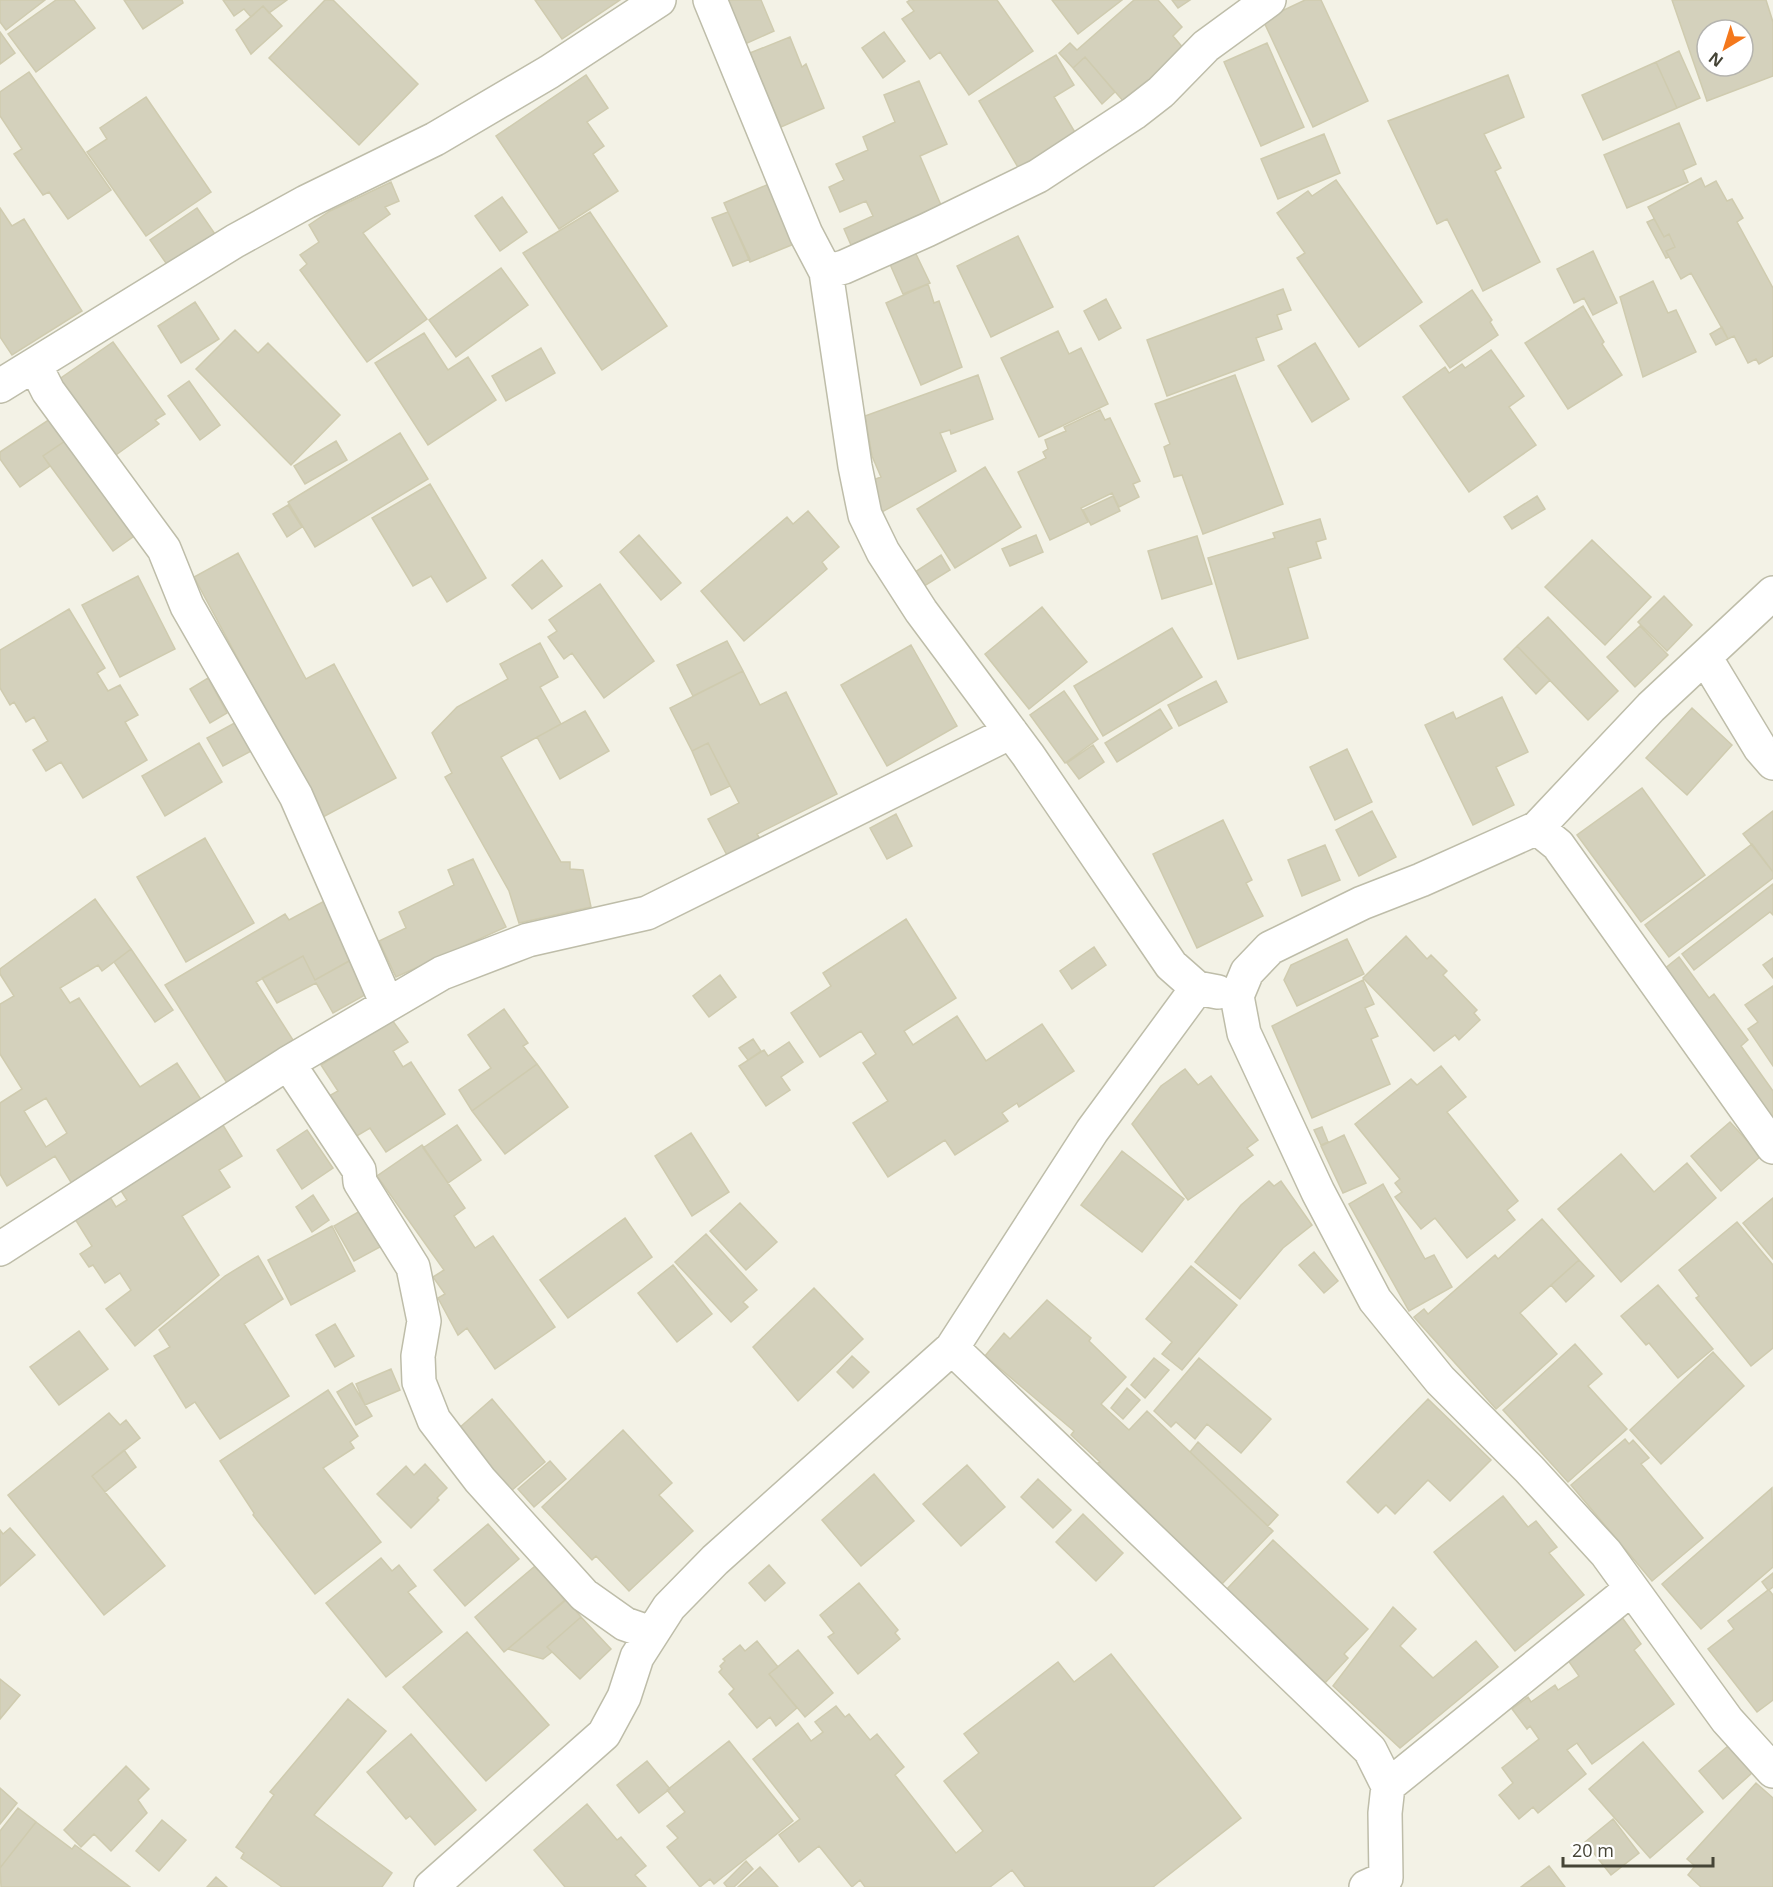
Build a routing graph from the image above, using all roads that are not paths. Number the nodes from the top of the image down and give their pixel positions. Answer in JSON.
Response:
{"nodes":[{"id":1,"x":659,"y":0,"type":"edge"},
{"id":2,"x":710,"y":0,"type":"edge"},
{"id":3,"x":1269,"y":0,"type":"edge"},
{"id":4,"x":826,"y":272,"type":"junction"},
{"id":5,"x":35,"y":365,"type":"junction"},
{"id":6,"x":0,"y":386,"type":"edge"},
{"id":7,"x":1773,"y":593,"type":"edge"},
{"id":8,"x":1705,"y":657,"type":"junction"},
{"id":9,"x":1011,"y":732,"type":"junction"},
{"id":10,"x":1773,"y":763,"type":"edge"},
{"id":11,"x":1537,"y":828,"type":"junction"},
{"id":12,"x":1197,"y":988,"type":"junction"},
{"id":13,"x":1237,"y":996,"type":"junction"},
{"id":14,"x":387,"y":1004,"type":"junction"},
{"id":15,"x":288,"y":1063,"type":"junction"},
{"id":16,"x":1773,"y":1147,"type":"edge"},
{"id":17,"x":0,"y":1249,"type":"edge"},
{"id":18,"x":952,"y":1348,"type":"junction"},
{"id":19,"x":1631,"y":1589,"type":"junction"},
{"id":20,"x":651,"y":1633,"type":"junction"},
{"id":21,"x":1768,"y":1758,"type":"edge"},
{"id":22,"x":1388,"y":1786,"type":"junction"},
{"id":23,"x":1376,"y":1875,"type":"edge"},
{"id":24,"x":430,"y":1887,"type":"edge"},
{"id":25,"x":1410,"y":1887,"type":"edge"}],
"edges":[{"from":1,"to":5,"type":"street"},
{"from":2,"to":4,"type":"street"},
{"from":3,"to":4,"type":"street"},
{"from":4,"to":9,"type":"street"},
{"from":5,"to":6,"type":"street"},
{"from":5,"to":14,"type":"street"},
{"from":7,"to":8,"type":"street"},
{"from":8,"to":10,"type":"street"},
{"from":8,"to":11,"type":"street"},
{"from":9,"to":12,"type":"street"},
{"from":9,"to":14,"type":"street"},
{"from":11,"to":13,"type":"street"},
{"from":11,"to":16,"type":"street"},
{"from":12,"to":13,"type":"street"},
{"from":12,"to":18,"type":"street"},
{"from":13,"to":19,"type":"street"},
{"from":14,"to":15,"type":"street"},
{"from":15,"to":17,"type":"street"},
{"from":15,"to":20,"type":"street"},
{"from":18,"to":20,"type":"street"},
{"from":18,"to":22,"type":"street"},
{"from":19,"to":21,"type":"street"},
{"from":19,"to":22,"type":"street"},
{"from":20,"to":24,"type":"street"},
{"from":22,"to":23,"type":"street"},
{"from":23,"to":25,"type":"street"}]}
